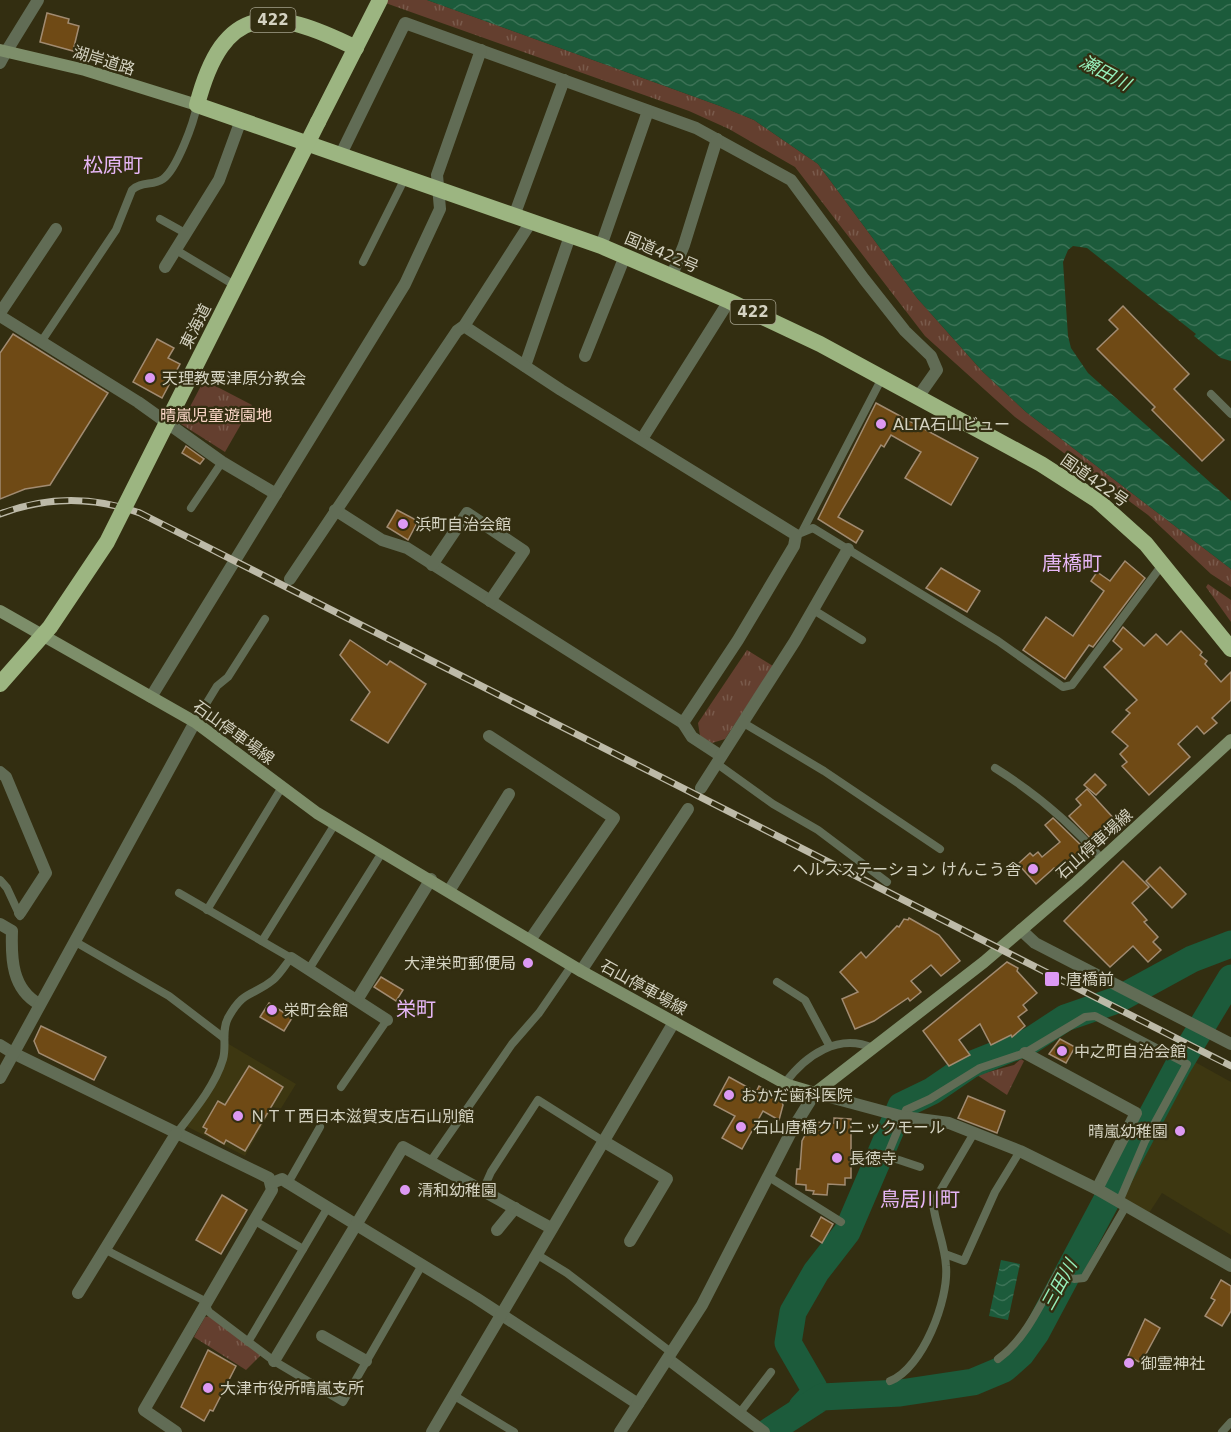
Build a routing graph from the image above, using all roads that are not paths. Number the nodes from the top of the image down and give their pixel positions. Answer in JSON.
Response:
{"nodes":[{"id":1,"x":38,"y":0,"type":"edge"},
{"id":2,"x":378,"y":4,"type":"edge"},
{"id":3,"x":356,"y":48,"type":"junction"},
{"id":4,"x":481,"y":50,"type":"junction"},
{"id":5,"x":2,"y":55,"type":"edge"},
{"id":6,"x":564,"y":80,"type":"junction"},
{"id":7,"x":197,"y":105,"type":"junction"},
{"id":8,"x":648,"y":111,"type":"junction"},
{"id":9,"x":241,"y":120,"type":"junction"},
{"id":10,"x":717,"y":140,"type":"junction"},
{"id":11,"x":307,"y":144,"type":"junction"},
{"id":12,"x":340,"y":156,"type":"junction"},
{"id":13,"x":405,"y":178,"type":"junction"},
{"id":14,"x":439,"y":190,"type":"junction"},
{"id":15,"x":514,"y":216,"type":"junction"},
{"id":16,"x":160,"y":219,"type":"dead end"},
{"id":17,"x":531,"y":222,"type":"junction"},
{"id":18,"x":56,"y":229,"type":"dead end"},
{"id":19,"x":187,"y":234,"type":"junction"},
{"id":20,"x":570,"y":236,"type":"junction"},
{"id":21,"x":600,"y":246,"type":"junction"},
{"id":22,"x":176,"y":250,"type":"junction"},
{"id":23,"x":625,"y":256,"type":"junction"},
{"id":24,"x":363,"y":262,"type":"dead end"},
{"id":25,"x":165,"y":267,"type":"dead end"},
{"id":26,"x":672,"y":275,"type":"junction"},
{"id":27,"x":236,"y":286,"type":"junction"},
{"id":28,"x":729,"y":301,"type":"junction"},
{"id":29,"x":0,"y":314,"type":"edge"},
{"id":30,"x":464,"y":326,"type":"junction"},
{"id":31,"x":41,"y":342,"type":"junction"},
{"id":32,"x":585,"y":356,"type":"dead end"},
{"id":33,"x":525,"y":366,"type":"junction"},
{"id":34,"x":883,"y":377,"type":"junction"},
{"id":35,"x":1211,"y":394,"type":"dead end"},
{"id":36,"x":918,"y":397,"type":"junction"},
{"id":37,"x":1231,"y":414,"type":"edge"},
{"id":38,"x":168,"y":422,"type":"junction"},
{"id":39,"x":642,"y":439,"type":"junction"},
{"id":40,"x":222,"y":462,"type":"junction"},
{"id":41,"x":276,"y":494,"type":"junction"},
{"id":42,"x":191,"y":508,"type":"dead end"},
{"id":43,"x":335,"y":510,"type":"junction"},
{"id":44,"x":800,"y":532,"type":"junction"},
{"id":45,"x":848,"y":549,"type":"junction"},
{"id":46,"x":1163,"y":564,"type":"junction"},
{"id":47,"x":432,"y":565,"type":"junction"},
{"id":48,"x":290,"y":579,"type":"dead end"},
{"id":49,"x":490,"y":602,"type":"junction"},
{"id":50,"x":812,"y":609,"type":"junction"},
{"id":51,"x":0,"y":611,"type":"edge"},
{"id":52,"x":266,"y":620,"type":"dead end"},
{"id":53,"x":42,"y":635,"type":"junction"},
{"id":54,"x":862,"y":640,"type":"dead end"},
{"id":55,"x":1231,"y":649,"type":"edge"},
{"id":56,"x":0,"y":685,"type":"edge"},
{"id":57,"x":151,"y":697,"type":"junction"},
{"id":58,"x":195,"y":722,"type":"junction"},
{"id":59,"x":742,"y":722,"type":"junction"},
{"id":60,"x":683,"y":723,"type":"junction"},
{"id":61,"x":489,"y":736,"type":"dead end"},
{"id":62,"x":1231,"y":740,"type":"edge"},
{"id":63,"x":719,"y":760,"type":"junction"},
{"id":64,"x":995,"y":768,"type":"dead end"},
{"id":65,"x":0,"y":772,"type":"edge"},
{"id":66,"x":282,"y":787,"type":"junction"},
{"id":67,"x":701,"y":788,"type":"dead end"},
{"id":68,"x":508,"y":794,"type":"dead end"},
{"id":69,"x":688,"y":809,"type":"dead end"},
{"id":70,"x":335,"y":824,"type":"junction"},
{"id":71,"x":940,"y":849,"type":"dead end"},
{"id":72,"x":383,"y":852,"type":"junction"},
{"id":73,"x":1102,"y":859,"type":"junction"},
{"id":74,"x":431,"y":879,"type":"junction"},
{"id":75,"x":0,"y":880,"type":"edge"},
{"id":76,"x":887,"y":882,"type":"dead end"},
{"id":77,"x":450,"y":891,"type":"junction"},
{"id":78,"x":179,"y":893,"type":"dead end"},
{"id":79,"x":207,"y":910,"type":"junction"},
{"id":80,"x":20,"y":915,"type":"joint"},
{"id":81,"x":0,"y":924,"type":"edge"},
{"id":82,"x":1021,"y":930,"type":"junction"},
{"id":83,"x":530,"y":940,"type":"junction"},
{"id":84,"x":74,"y":941,"type":"junction"},
{"id":85,"x":262,"y":942,"type":"junction"},
{"id":86,"x":291,"y":958,"type":"junction"},
{"id":87,"x":576,"y":968,"type":"junction"},
{"id":88,"x":309,"y":969,"type":"junction"},
{"id":89,"x":777,"y":982,"type":"dead end"},
{"id":90,"x":357,"y":1000,"type":"junction"},
{"id":91,"x":39,"y":1004,"type":"junction"},
{"id":92,"x":387,"y":1020,"type":"joint"},
{"id":93,"x":674,"y":1022,"type":"junction"},
{"id":94,"x":224,"y":1038,"type":"junction"},
{"id":95,"x":1231,"y":1044,"type":"edge"},
{"id":96,"x":0,"y":1045,"type":"edge"},
{"id":97,"x":829,"y":1046,"type":"junction"},
{"id":98,"x":873,"y":1048,"type":"junction"},
{"id":99,"x":13,"y":1053,"type":"junction"},
{"id":100,"x":1025,"y":1053,"type":"junction"},
{"id":101,"x":0,"y":1078,"type":"edge"},
{"id":102,"x":785,"y":1083,"type":"junction"},
{"id":103,"x":341,"y":1087,"type":"dead end"},
{"id":104,"x":815,"y":1093,"type":"junction"},
{"id":105,"x":899,"y":1116,"type":"junction"},
{"id":106,"x":320,"y":1126,"type":"dead end"},
{"id":107,"x":974,"y":1133,"type":"junction"},
{"id":108,"x":176,"y":1134,"type":"junction"},
{"id":109,"x":603,"y":1141,"type":"junction"},
{"id":110,"x":1020,"y":1151,"type":"junction"},
{"id":111,"x":430,"y":1162,"type":"junction"},
{"id":112,"x":920,"y":1167,"type":"dead end"},
{"id":113,"x":769,"y":1177,"type":"junction"},
{"id":114,"x":272,"y":1183,"type":"junction"},
{"id":115,"x":288,"y":1183,"type":"junction"},
{"id":116,"x":483,"y":1190,"type":"junction"},
{"id":117,"x":1100,"y":1191,"type":"junction"},
{"id":118,"x":1121,"y":1203,"type":"junction"},
{"id":119,"x":328,"y":1207,"type":"junction"},
{"id":120,"x":514,"y":1208,"type":"junction"},
{"id":121,"x":255,"y":1221,"type":"junction"},
{"id":122,"x":841,"y":1222,"type":"dead end"},
{"id":123,"x":357,"y":1225,"type":"junction"},
{"id":124,"x":551,"y":1228,"type":"junction"},
{"id":125,"x":497,"y":1230,"type":"dead end"},
{"id":126,"x":630,"y":1241,"type":"dead end"},
{"id":127,"x":303,"y":1249,"type":"junction"},
{"id":128,"x":106,"y":1250,"type":"junction"},
{"id":129,"x":536,"y":1254,"type":"junction"},
{"id":130,"x":945,"y":1254,"type":"junction"},
{"id":131,"x":422,"y":1265,"type":"junction"},
{"id":132,"x":1231,"y":1266,"type":"edge"},
{"id":133,"x":78,"y":1293,"type":"dead end"},
{"id":134,"x":206,"y":1306,"type":"junction"},
{"id":135,"x":500,"y":1315,"type":"junction"},
{"id":136,"x":322,"y":1336,"type":"dead end"},
{"id":137,"x":248,"y":1342,"type":"junction"},
{"id":138,"x":670,"y":1356,"type":"junction"},
{"id":139,"x":998,"y":1359,"type":"dead end"},
{"id":140,"x":274,"y":1361,"type":"junction"},
{"id":141,"x":366,"y":1361,"type":"junction"},
{"id":142,"x":771,"y":1372,"type":"dead end"},
{"id":143,"x":890,"y":1381,"type":"dead end"},
{"id":144,"x":453,"y":1395,"type":"junction"},
{"id":145,"x":638,"y":1404,"type":"junction"},
{"id":146,"x":739,"y":1414,"type":"junction"},
{"id":147,"x":1231,"y":1422,"type":"edge"},
{"id":148,"x":762,"y":1431,"type":"edge"},
{"id":149,"x":176,"y":1432,"type":"edge"},
{"id":150,"x":432,"y":1432,"type":"edge"},
{"id":151,"x":514,"y":1432,"type":"edge"},
{"id":152,"x":620,"y":1432,"type":"edge"},
{"id":153,"x":1222,"y":1432,"type":"edge"}],
"edges":[{"from":1,"to":5,"type":"street"},
{"from":2,"to":3,"type":"highway","name":"東海道"},
{"from":3,"to":7,"type":"highway","number":"422"},
{"from":3,"to":56,"type":"highway","name":"東海道","bridge":true},
{"from":4,"to":6,"type":"street"},
{"from":4,"to":12,"type":"street"},
{"from":4,"to":14,"type":"street"},
{"from":5,"to":7,"type":"main road","name":"湖岸道路"},
{"from":6,"to":8,"type":"street"},
{"from":6,"to":15,"type":"street"},
{"from":7,"to":9,"type":"highway","name":"国道422号","number":"422"},
{"from":7,"to":31,"type":"lane"},
{"from":8,"to":10,"type":"street"},
{"from":8,"to":21,"type":"street"},
{"from":9,"to":11,"type":"highway","name":"国道422号","number":"422"},
{"from":9,"to":19,"type":"street"},
{"from":10,"to":26,"type":"street"},
{"from":10,"to":36,"type":"street"},
{"from":11,"to":12,"type":"highway","name":"国道422号","number":"422"},
{"from":11,"to":27,"type":"street"},
{"from":12,"to":13,"type":"highway","name":"国道422号","number":"422"},
{"from":13,"to":14,"type":"highway","name":"国道422号","number":"422"},
{"from":13,"to":24,"type":"lane"},
{"from":14,"to":15,"type":"highway","name":"国道422号","number":"422"},
{"from":14,"to":41,"type":"street"},
{"from":15,"to":17,"type":"highway","name":"国道422号","number":"422"},
{"from":16,"to":19,"type":"lane"},
{"from":17,"to":20,"type":"highway","name":"国道422号","number":"422"},
{"from":17,"to":30,"type":"street"},
{"from":18,"to":29,"type":"street"},
{"from":19,"to":22,"type":"street"},
{"from":20,"to":21,"type":"highway","name":"国道422号","number":"422"},
{"from":20,"to":33,"type":"street"},
{"from":21,"to":23,"type":"highway","name":"国道422号","number":"422"},
{"from":22,"to":25,"type":"street"},
{"from":22,"to":27,"type":"lane"},
{"from":23,"to":26,"type":"highway","name":"国道422号","number":"422"},
{"from":23,"to":32,"type":"street"},
{"from":26,"to":28,"type":"highway","name":"国道422号","number":"422"},
{"from":27,"to":38,"type":"street"},
{"from":28,"to":34,"type":"highway","name":"国道422号","number":"422"},
{"from":28,"to":39,"type":"street"},
{"from":29,"to":31,"type":"street"},
{"from":30,"to":33,"type":"street"},
{"from":30,"to":43,"type":"street"},
{"from":31,"to":38,"type":"street"},
{"from":33,"to":39,"type":"street"},
{"from":34,"to":36,"type":"highway","name":"国道422号","number":"422"},
{"from":34,"to":44,"type":"lane"},
{"from":35,"to":37,"type":"lane"},
{"from":36,"to":46,"type":"highway","name":"国道422号","number":"422"},
{"from":38,"to":40,"type":"street"},
{"from":38,"to":53,"type":"street"},
{"from":39,"to":44,"type":"street"},
{"from":40,"to":41,"type":"street"},
{"from":40,"to":42,"type":"lane"},
{"from":41,"to":57,"type":"street"},
{"from":43,"to":47,"type":"street"},
{"from":43,"to":48,"type":"street"},
{"from":44,"to":45,"type":"lane"},
{"from":44,"to":60,"type":"street"},
{"from":45,"to":46,"type":"lane"},
{"from":45,"to":50,"type":"street"},
{"from":46,"to":55,"type":"highway","name":"国道422号","number":"422"},
{"from":47,"to":49,"type":"street"},
{"from":47,"to":49,"type":"street"},
{"from":49,"to":60,"type":"street"},
{"from":50,"to":54,"type":"lane"},
{"from":50,"to":59,"type":"street"},
{"from":51,"to":53,"type":"main road","name":"石山停車場線"},
{"from":52,"to":58,"type":"lane"},
{"from":53,"to":56,"type":"street"},
{"from":53,"to":57,"type":"main road","name":"石山停車場線"},
{"from":57,"to":58,"type":"main road","name":"石山停車場線"},
{"from":58,"to":66,"type":"main road","name":"石山停車場線"},
{"from":58,"to":84,"type":"street"},
{"from":59,"to":63,"type":"street"},
{"from":59,"to":71,"type":"lane"},
{"from":60,"to":63,"type":"street"},
{"from":61,"to":83,"type":"street"},
{"from":62,"to":73,"type":"main road","name":"石山停車場線"},
{"from":63,"to":67,"type":"street"},
{"from":63,"to":76,"type":"lane"},
{"from":64,"to":73,"type":"lane"},
{"from":65,"to":80,"type":"street"},
{"from":66,"to":70,"type":"main road","name":"石山停車場線"},
{"from":66,"to":79,"type":"lane"},
{"from":68,"to":77,"type":"street"},
{"from":69,"to":87,"type":"street"},
{"from":70,"to":72,"type":"main road","name":"石山停車場線"},
{"from":70,"to":85,"type":"lane"},
{"from":72,"to":74,"type":"main road","name":"石山停車場線"},
{"from":72,"to":88,"type":"lane"},
{"from":73,"to":82,"type":"main road","name":"石山停車場線"},
{"from":74,"to":77,"type":"main road","name":"石山停車場線"},
{"from":74,"to":90,"type":"street"},
{"from":75,"to":80,"type":"lane"},
{"from":77,"to":83,"type":"main road","name":"石山停車場線"},
{"from":78,"to":79,"type":"lane"},
{"from":79,"to":85,"type":"lane"},
{"from":81,"to":91,"type":"street"},
{"from":82,"to":95,"type":"street"},
{"from":82,"to":98,"type":"main road","name":"石山停車場線"},
{"from":83,"to":87,"type":"main road","name":"石山停車場線"},
{"from":84,"to":91,"type":"street"},
{"from":84,"to":94,"type":"lane"},
{"from":85,"to":86,"type":"lane"},
{"from":86,"to":88,"type":"street"},
{"from":86,"to":94,"type":"lane"},
{"from":87,"to":93,"type":"main road","name":"石山停車場線"},
{"from":87,"to":111,"type":"lane"},
{"from":88,"to":90,"type":"street"},
{"from":89,"to":97,"type":"lane"},
{"from":90,"to":92,"type":"street"},
{"from":91,"to":99,"type":"street"},
{"from":92,"to":103,"type":"lane"},
{"from":93,"to":102,"type":"main road","name":"石山停車場線"},
{"from":93,"to":109,"type":"street"},
{"from":94,"to":108,"type":"lane"},
{"from":96,"to":99,"type":"street"},
{"from":97,"to":98,"type":"lane"},
{"from":97,"to":102,"type":"lane"},
{"from":98,"to":104,"type":"main road","name":"石山停車場線"},
{"from":99,"to":101,"type":"street"},
{"from":99,"to":108,"type":"street"},
{"from":100,"to":105,"type":"lane"},
{"from":100,"to":117,"type":"street"},
{"from":100,"to":118,"type":"lane"},
{"from":102,"to":104,"type":"main road","name":"石山停車場線"},
{"from":104,"to":105,"type":"street"},
{"from":104,"to":113,"type":"street"},
{"from":105,"to":107,"type":"street"},
{"from":105,"to":112,"type":"lane"},
{"from":106,"to":115,"type":"lane"},
{"from":107,"to":110,"type":"street"},
{"from":107,"to":130,"type":"lane"},
{"from":108,"to":114,"type":"street"},
{"from":108,"to":128,"type":"street"},
{"from":109,"to":116,"type":"lane"},
{"from":109,"to":124,"type":"street"},
{"from":109,"to":126,"type":"street"},
{"from":110,"to":117,"type":"street"},
{"from":110,"to":130,"type":"lane"},
{"from":111,"to":116,"type":"street"},
{"from":111,"to":123,"type":"street"},
{"from":113,"to":122,"type":"lane"},
{"from":113,"to":138,"type":"street"},
{"from":114,"to":115,"type":"street"},
{"from":114,"to":121,"type":"street"},
{"from":115,"to":119,"type":"street"},
{"from":116,"to":120,"type":"street"},
{"from":117,"to":118,"type":"street"},
{"from":118,"to":132,"type":"street"},
{"from":118,"to":139,"type":"lane"},
{"from":119,"to":123,"type":"street"},
{"from":119,"to":127,"type":"lane"},
{"from":120,"to":124,"type":"street"},
{"from":120,"to":125,"type":"street"},
{"from":121,"to":127,"type":"lane"},
{"from":121,"to":134,"type":"street"},
{"from":123,"to":131,"type":"street"},
{"from":123,"to":140,"type":"street"},
{"from":124,"to":129,"type":"street"},
{"from":127,"to":137,"type":"lane"},
{"from":128,"to":133,"type":"street"},
{"from":128,"to":134,"type":"lane"},
{"from":129,"to":135,"type":"street"},
{"from":129,"to":138,"type":"lane"},
{"from":130,"to":143,"type":"lane"},
{"from":131,"to":135,"type":"street"},
{"from":131,"to":141,"type":"lane"},
{"from":134,"to":137,"type":"lane"},
{"from":134,"to":149,"type":"street"},
{"from":135,"to":144,"type":"street"},
{"from":135,"to":145,"type":"street"},
{"from":136,"to":141,"type":"street"},
{"from":137,"to":140,"type":"lane"},
{"from":138,"to":145,"type":"street"},
{"from":138,"to":146,"type":"street"},
{"from":140,"to":141,"type":"lane"},
{"from":142,"to":146,"type":"lane"},
{"from":144,"to":150,"type":"street"},
{"from":144,"to":151,"type":"lane"},
{"from":145,"to":152,"type":"street"},
{"from":146,"to":148,"type":"street"},
{"from":147,"to":153,"type":"lane"}]}
